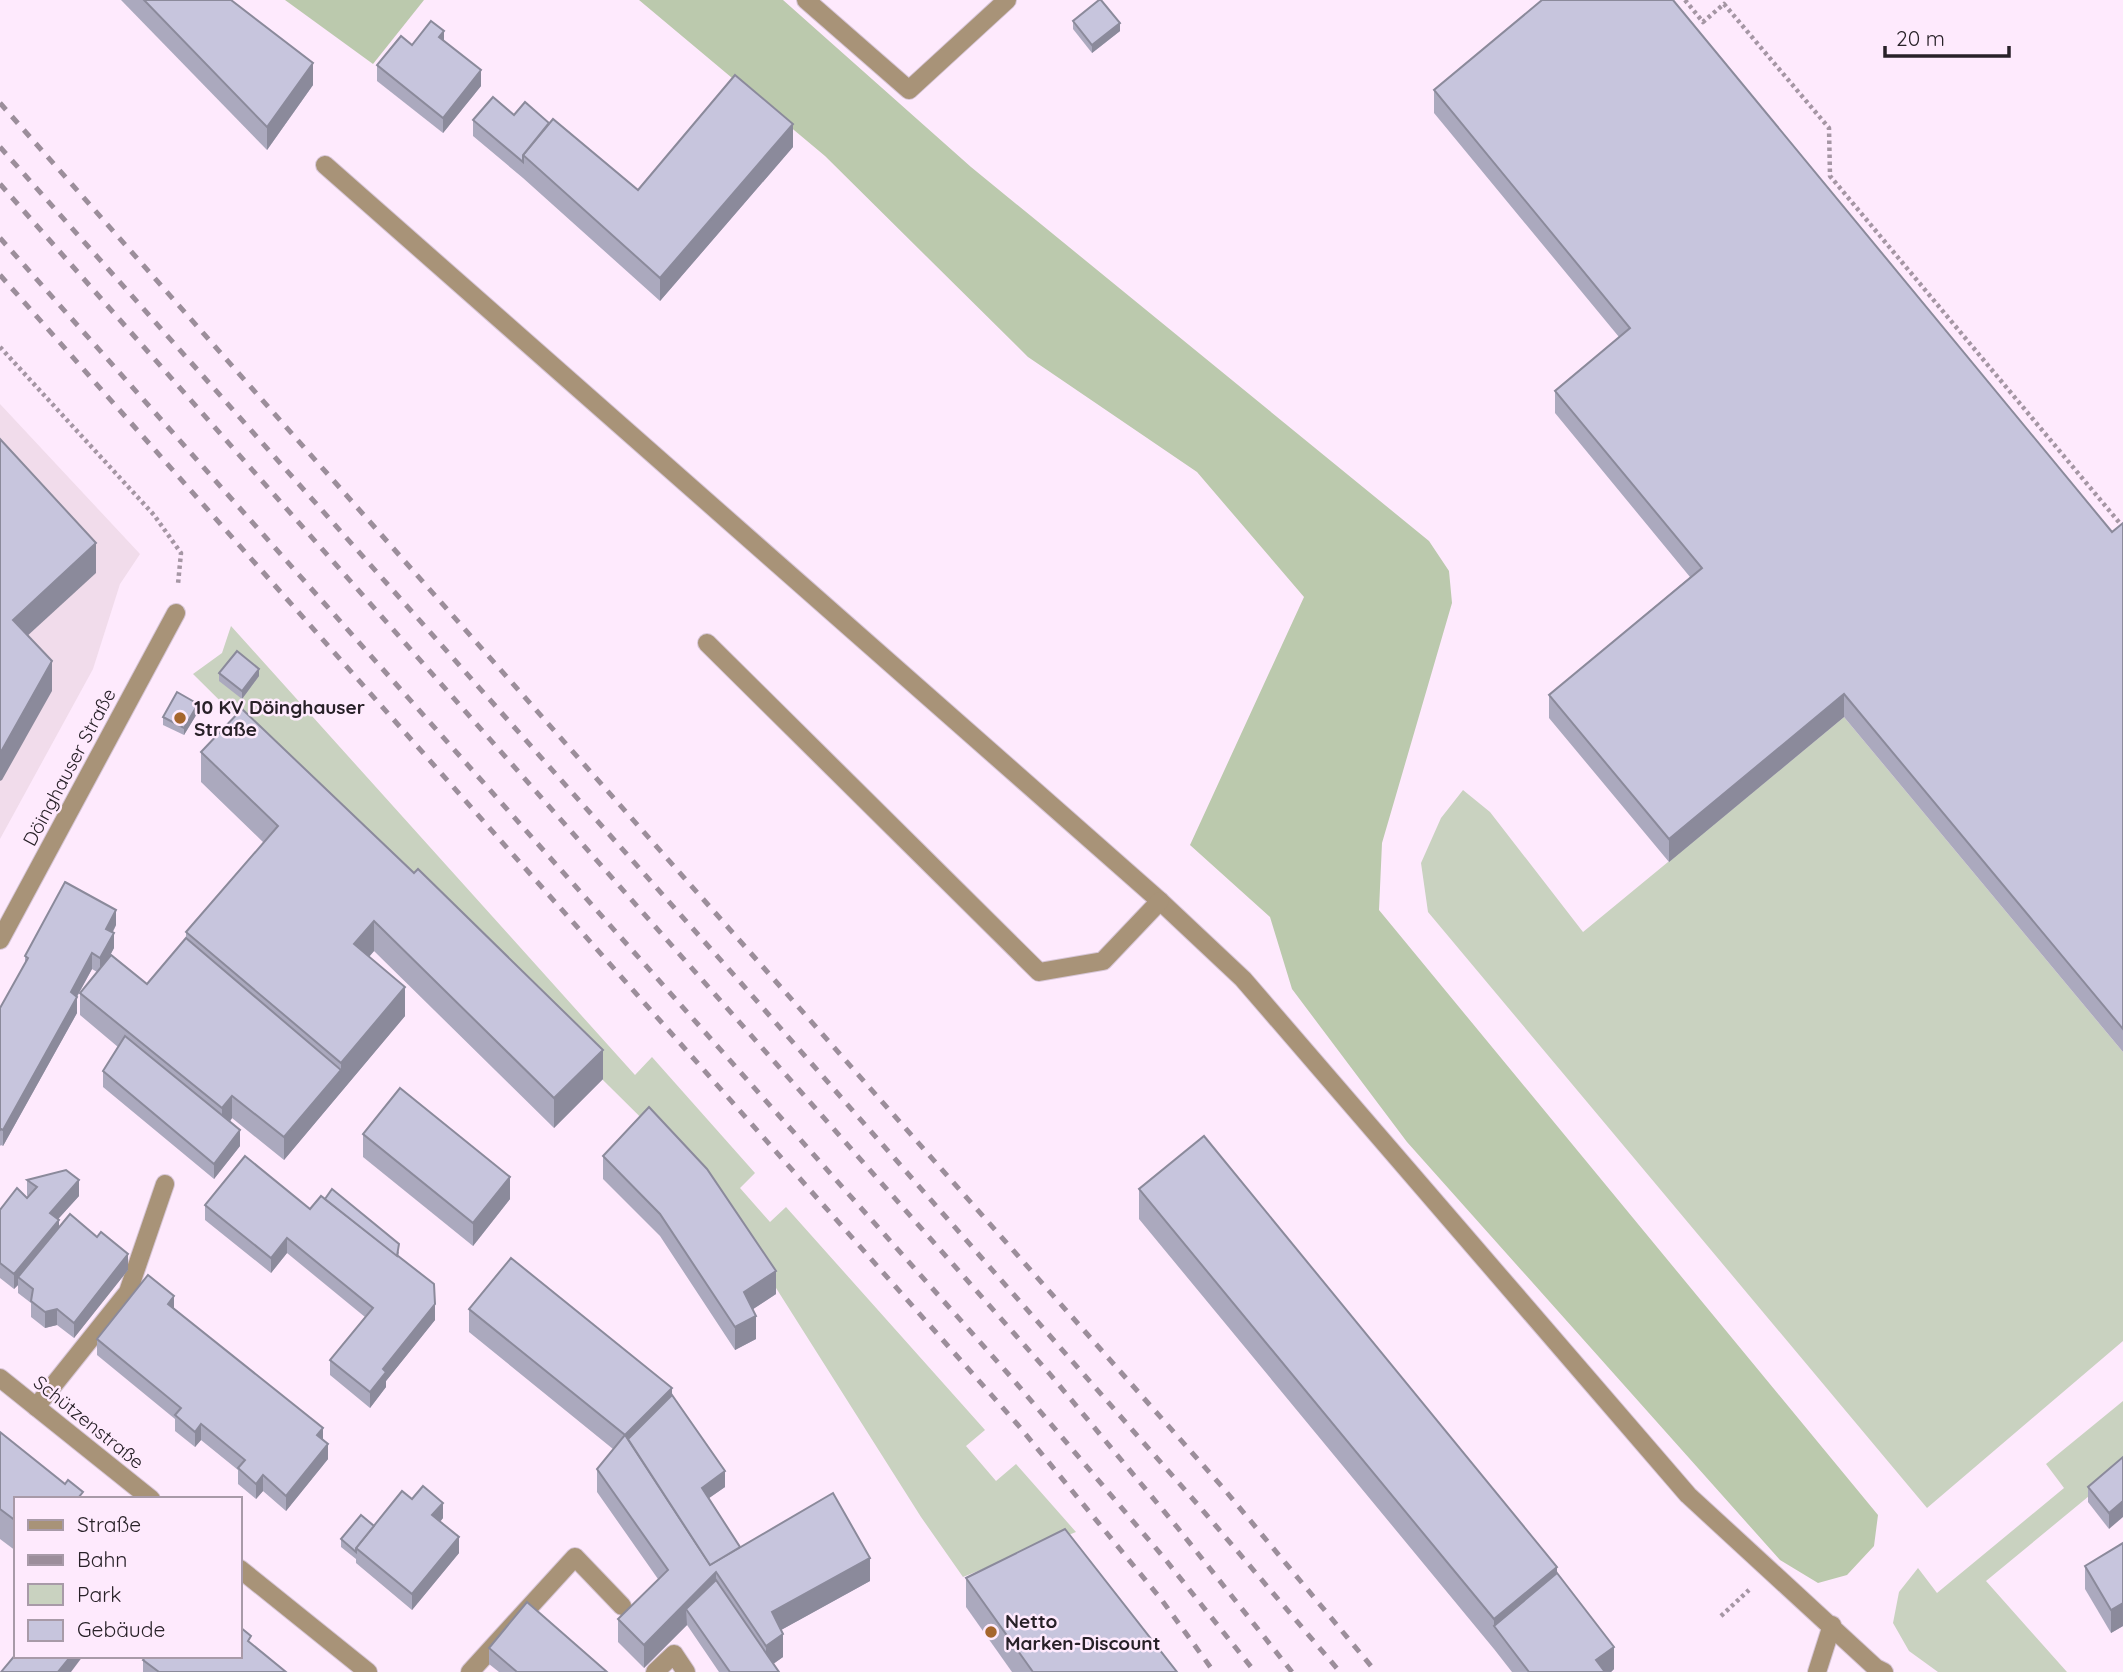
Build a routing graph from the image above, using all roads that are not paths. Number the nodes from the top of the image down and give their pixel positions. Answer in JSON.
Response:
{"nodes":[{"id":1,"x":806,"y":0,"type":"edge"},
{"id":2,"x":1007,"y":0,"type":"edge"},
{"id":3,"x":325,"y":165,"type":"dead end"},
{"id":4,"x":176,"y":613,"type":"road end"},
{"id":5,"x":707,"y":643,"type":"dead end"},
{"id":6,"x":1160,"y":901,"type":"junction"},
{"id":7,"x":0,"y":940,"type":"edge"},
{"id":8,"x":165,"y":1184,"type":"dead end"},
{"id":9,"x":0,"y":1378,"type":"edge"},
{"id":10,"x":36,"y":1407,"type":"junction"},
{"id":11,"x":148,"y":1497,"type":"edge"},
{"id":12,"x":242,"y":1571,"type":"edge"},
{"id":13,"x":622,"y":1606,"type":"dead end"},
{"id":14,"x":1832,"y":1625,"type":"junction"},
{"id":15,"x":368,"y":1672,"type":"edge"},
{"id":16,"x":470,"y":1672,"type":"edge"},
{"id":17,"x":655,"y":1672,"type":"edge"},
{"id":18,"x":686,"y":1672,"type":"edge"},
{"id":19,"x":1817,"y":1672,"type":"edge"},
{"id":20,"x":1884,"y":1672,"type":"edge"}],
"edges":[{"from":1,"to":2,"type":"street"},
{"from":3,"to":6,"type":"street"},
{"from":4,"to":7,"type":"street","name":"Döinghauser Straße"},
{"from":5,"to":6,"type":"street"},
{"from":6,"to":14,"type":"street"},
{"from":8,"to":10,"type":"street"},
{"from":9,"to":10,"type":"street","name":"Schützenstraße"},
{"from":10,"to":11,"type":"street","name":"Schützenstraße"},
{"from":12,"to":15,"type":"street"},
{"from":13,"to":16,"type":"street"},
{"from":14,"to":19,"type":"street"},
{"from":14,"to":20,"type":"street"},
{"from":17,"to":18,"type":"street"}]}
